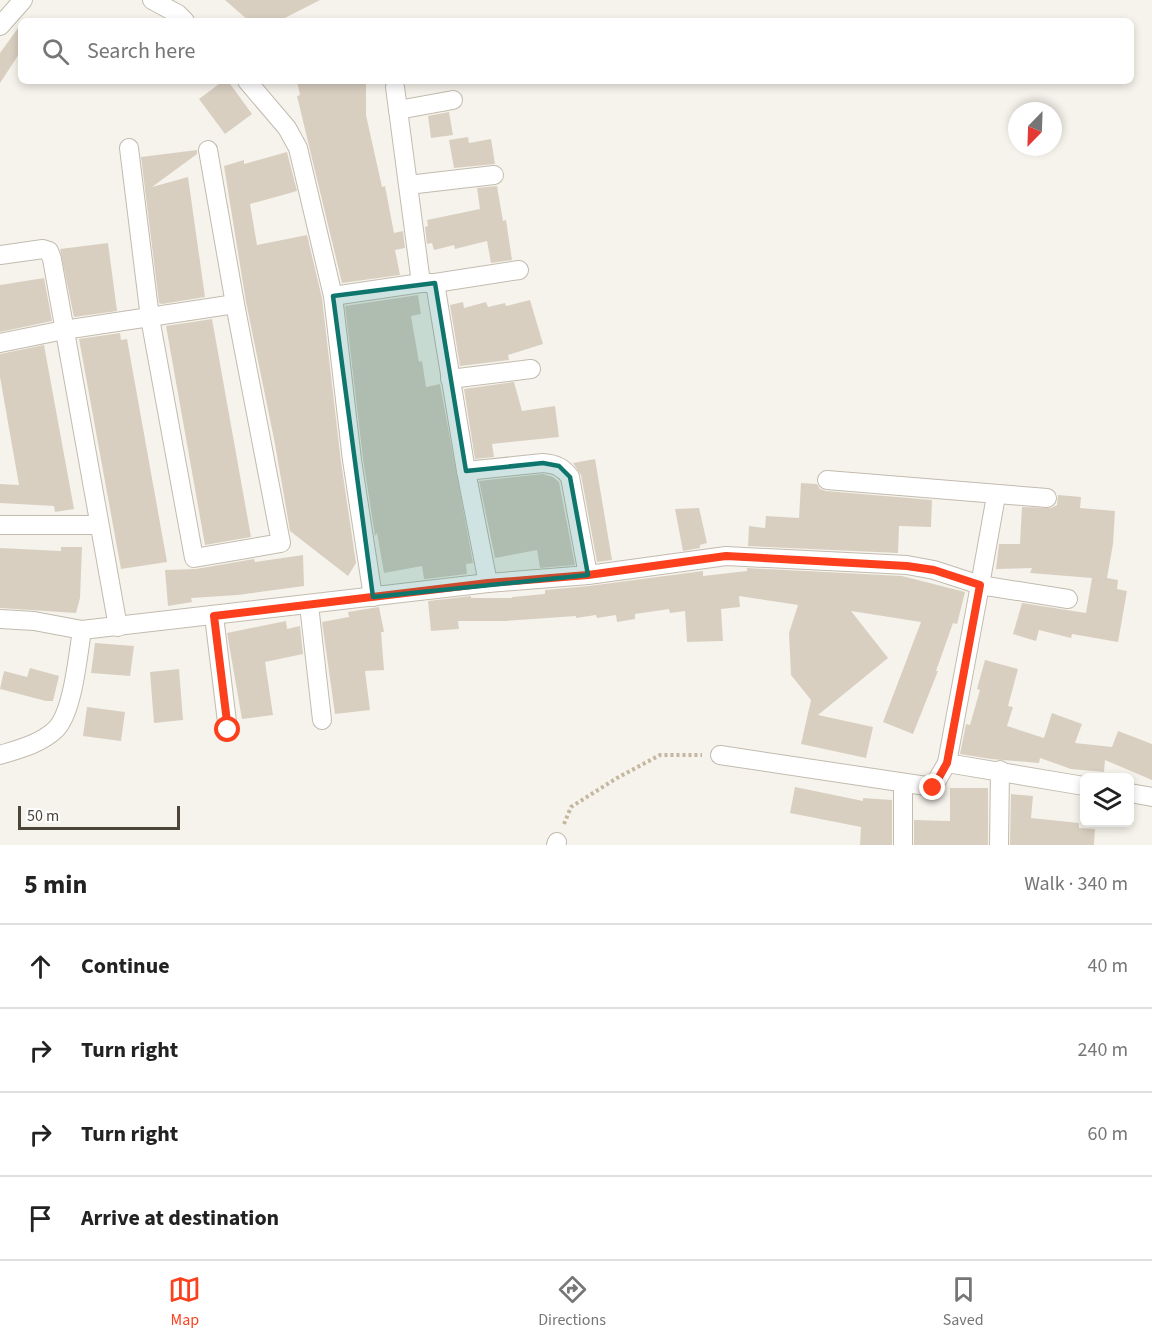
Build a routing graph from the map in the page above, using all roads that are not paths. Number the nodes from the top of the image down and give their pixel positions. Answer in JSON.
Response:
{"nodes":[{"id":1,"x":23,"y":0,"type":"edge"},
{"id":2,"x":152,"y":0,"type":"edge"},
{"id":3,"x":182,"y":18,"type":"edge"},
{"id":4,"x":0,"y":26,"type":"edge"},
{"id":5,"x":250,"y":84,"type":"edge"},
{"id":6,"x":395,"y":87,"type":"dead end"},
{"id":7,"x":453,"y":100,"type":"dead end"},
{"id":8,"x":398,"y":110,"type":"junction"},
{"id":9,"x":129,"y":148,"type":"dead end"},
{"id":10,"x":208,"y":150,"type":"dead end"},
{"id":11,"x":494,"y":175,"type":"dead end"},
{"id":12,"x":408,"y":185,"type":"junction"},
{"id":13,"x":0,"y":255,"type":"edge"},
{"id":14,"x":519,"y":270,"type":"dead end"},
{"id":15,"x":428,"y":283,"type":"junction"},
{"id":16,"x":333,"y":296,"type":"junction"},
{"id":17,"x":235,"y":304,"type":"junction"},
{"id":18,"x":150,"y":318,"type":"junction"},
{"id":19,"x":64,"y":330,"type":"junction"},
{"id":20,"x":0,"y":343,"type":"edge"},
{"id":21,"x":531,"y":369,"type":"dead end"},
{"id":22,"x":450,"y":379,"type":"junction"},
{"id":23,"x":466,"y":471,"type":"junction"},
{"id":24,"x":827,"y":480,"type":"dead end"},
{"id":25,"x":996,"y":496,"type":"junction"},
{"id":26,"x":1047,"y":498,"type":"dead end"},
{"id":27,"x":0,"y":525,"type":"edge"},
{"id":28,"x":99,"y":525,"type":"junction"},
{"id":29,"x":588,"y":575,"type":"junction"},
{"id":30,"x":488,"y":583,"type":"junction"},
{"id":31,"x":980,"y":585,"type":"junction"},
{"id":32,"x":373,"y":597,"type":"junction"},
{"id":33,"x":1068,"y":599,"type":"dead end"},
{"id":34,"x":309,"y":605,"type":"junction"},
{"id":35,"x":214,"y":616,"type":"junction"},
{"id":36,"x":0,"y":619,"type":"edge"},
{"id":37,"x":117,"y":627,"type":"junction"},
{"id":38,"x":82,"y":630,"type":"junction"},
{"id":39,"x":322,"y":720,"type":"dead end"},
{"id":40,"x":228,"y":730,"type":"dead end"},
{"id":41,"x":0,"y":755,"type":"edge"},
{"id":42,"x":720,"y":755,"type":"road end"},
{"id":43,"x":947,"y":763,"type":"junction"},
{"id":44,"x":1000,"y":770,"type":"junction"},
{"id":45,"x":903,"y":784,"type":"junction"},
{"id":46,"x":1080,"y":785,"type":"edge"},
{"id":47,"x":1134,"y":795,"type":"edge"},
{"id":48,"x":1152,"y":797,"type":"edge"},
{"id":49,"x":903,"y":845,"type":"edge"},
{"id":50,"x":999,"y":845,"type":"edge"}],
"edges":[{"from":1,"to":4,"type":"street"},
{"from":2,"to":3,"type":"street"},
{"from":5,"to":16,"type":"street"},
{"from":6,"to":8,"type":"street"},
{"from":7,"to":8,"type":"street"},
{"from":8,"to":12,"type":"street"},
{"from":9,"to":18,"type":"street"},
{"from":10,"to":17,"type":"street"},
{"from":11,"to":12,"type":"street"},
{"from":12,"to":15,"type":"street"},
{"from":13,"to":19,"type":"street"},
{"from":14,"to":15,"type":"street"},
{"from":15,"to":16,"type":"street"},
{"from":15,"to":22,"type":"street"},
{"from":16,"to":32,"type":"street"},
{"from":17,"to":18,"type":"street"},
{"from":17,"to":18,"type":"street"},
{"from":18,"to":19,"type":"street"},
{"from":19,"to":20,"type":"street"},
{"from":19,"to":28,"type":"street"},
{"from":21,"to":22,"type":"street"},
{"from":22,"to":23,"type":"street"},
{"from":23,"to":29,"type":"street"},
{"from":23,"to":30,"type":"street"},
{"from":24,"to":25,"type":"street"},
{"from":25,"to":26,"type":"street"},
{"from":25,"to":31,"type":"street"},
{"from":27,"to":28,"type":"street"},
{"from":28,"to":37,"type":"street"},
{"from":29,"to":30,"type":"street"},
{"from":29,"to":31,"type":"street"},
{"from":30,"to":32,"type":"street"},
{"from":31,"to":33,"type":"street"},
{"from":31,"to":43,"type":"street"},
{"from":32,"to":34,"type":"street"},
{"from":34,"to":35,"type":"street"},
{"from":34,"to":39,"type":"street"},
{"from":35,"to":37,"type":"street"},
{"from":35,"to":40,"type":"street"},
{"from":36,"to":38,"type":"street"},
{"from":37,"to":38,"type":"street"},
{"from":38,"to":41,"type":"street"},
{"from":42,"to":45,"type":"street"},
{"from":43,"to":44,"type":"street"},
{"from":43,"to":45,"type":"street"},
{"from":44,"to":46,"type":"street"},
{"from":44,"to":50,"type":"street"},
{"from":45,"to":49,"type":"street"},
{"from":47,"to":48,"type":"street"}]}
